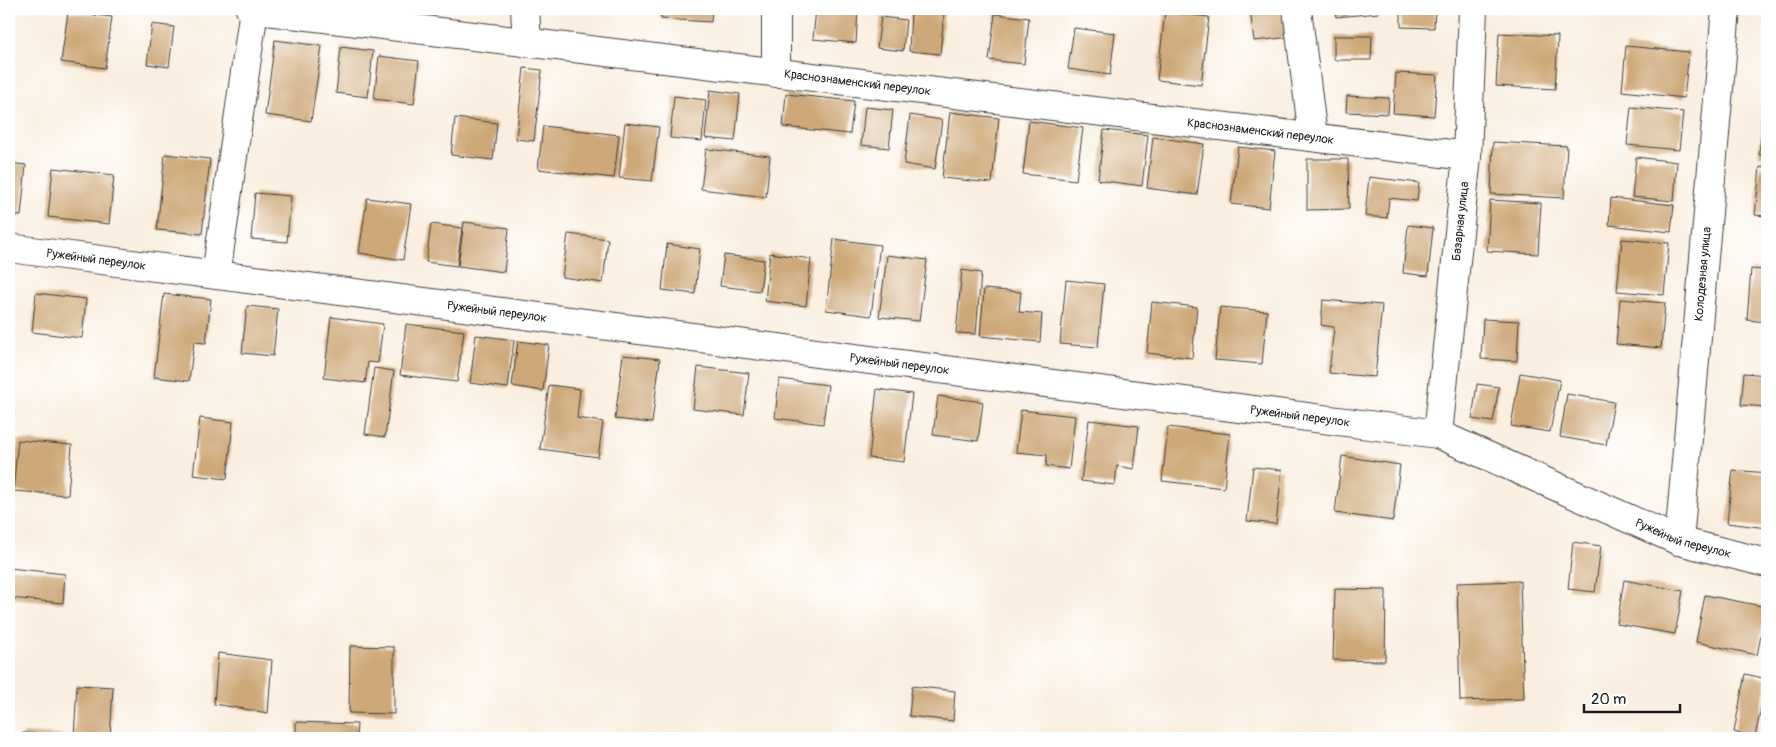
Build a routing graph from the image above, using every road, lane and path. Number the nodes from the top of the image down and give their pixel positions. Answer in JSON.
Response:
{"nodes":[{"id":1,"x":252,"y":9,"type":"edge"},
{"id":2,"x":525,"y":9,"type":"edge"},
{"id":3,"x":776,"y":9,"type":"edge"},
{"id":4,"x":1297,"y":9,"type":"edge"},
{"id":5,"x":1473,"y":9,"type":"edge"},
{"id":6,"x":1726,"y":9,"type":"edge"},
{"id":7,"x":527,"y":43,"type":"junction"},
{"id":8,"x":776,"y":73,"type":"junction"},
{"id":9,"x":1313,"y":138,"type":"junction"},
{"id":10,"x":1467,"y":156,"type":"junction"},
{"id":11,"x":9,"y":248,"type":"edge"},
{"id":12,"x":216,"y":275,"type":"junction"},
{"id":13,"x":1438,"y":434,"type":"junction"},
{"id":14,"x":1679,"y":541,"type":"junction"},
{"id":15,"x":1767,"y":563,"type":"edge"}],
"edges":[{"from":1,"to":7,"type":"street","name":"Краснознаменский переулок"},
{"from":1,"to":12,"type":"street"},
{"from":2,"to":7,"type":"street"},
{"from":3,"to":8,"type":"street"},
{"from":4,"to":9,"type":"street"},
{"from":5,"to":10,"type":"street","name":"Базарная улица"},
{"from":6,"to":14,"type":"street","name":"Колодезная улица"},
{"from":7,"to":8,"type":"street","name":"Краснознаменский переулок"},
{"from":8,"to":9,"type":"street","name":"Краснознаменский переулок"},
{"from":9,"to":10,"type":"street","name":"Краснознаменский переулок"},
{"from":10,"to":13,"type":"street","name":"Базарная улица"},
{"from":11,"to":12,"type":"street","name":"Ружейный переулок"},
{"from":12,"to":13,"type":"street","name":"Ружейный переулок"},
{"from":13,"to":14,"type":"street","name":"Ружейный переулок"},
{"from":14,"to":15,"type":"street","name":"Ружейный переулок"}]}
